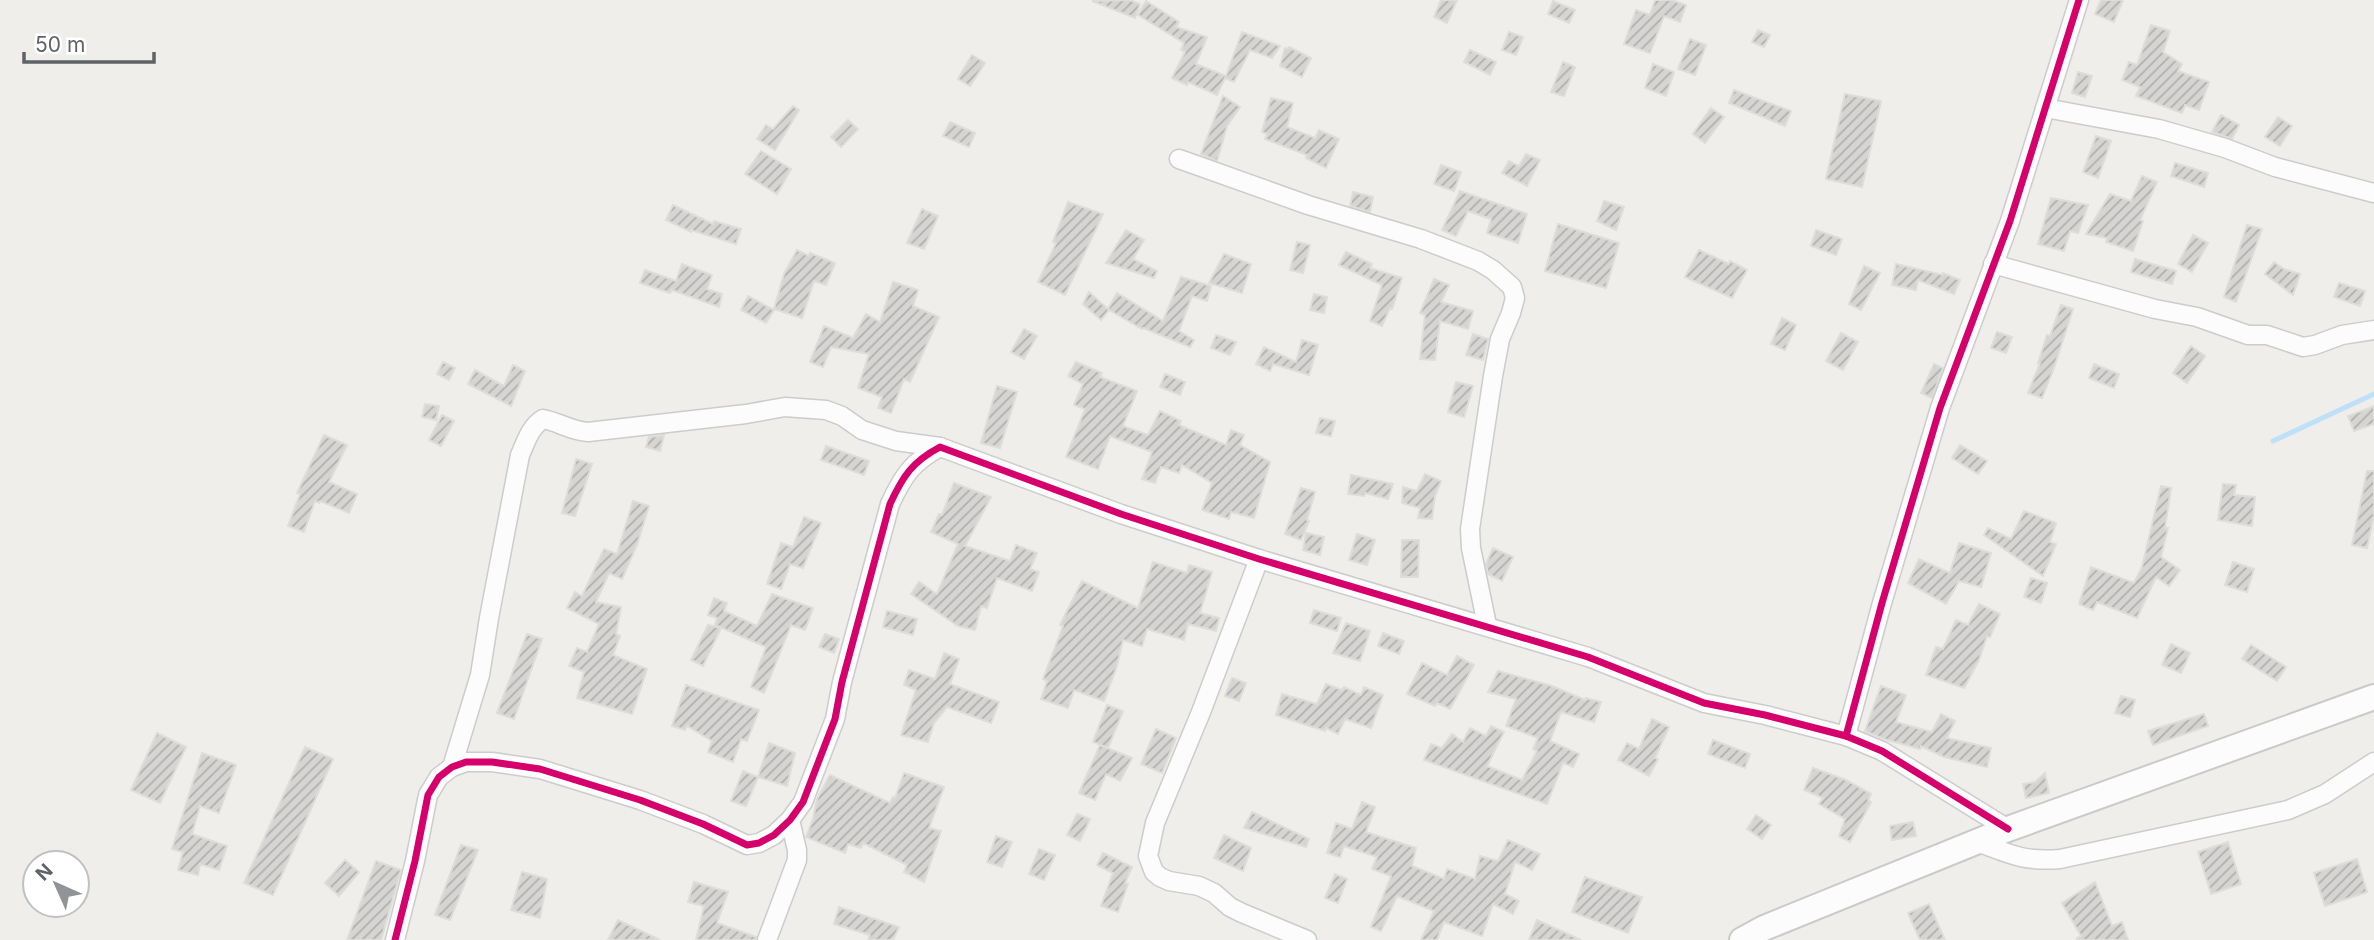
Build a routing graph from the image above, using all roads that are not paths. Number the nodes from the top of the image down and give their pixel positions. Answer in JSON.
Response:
{"nodes":[{"id":1,"x":2079,"y":0,"type":"edge"},
{"id":2,"x":2045,"y":108,"type":"junction"},
{"id":3,"x":1179,"y":159,"type":"dead end"},
{"id":4,"x":2374,"y":193,"type":"edge"},
{"id":5,"x":1993,"y":264,"type":"junction"},
{"id":6,"x":2374,"y":330,"type":"edge"},
{"id":7,"x":940,"y":447,"type":"junction"},
{"id":8,"x":1259,"y":559,"type":"junction"},
{"id":9,"x":1487,"y":625,"type":"junction"},
{"id":10,"x":2374,"y":697,"type":"edge"},
{"id":11,"x":1846,"y":736,"type":"junction"},
{"id":12,"x":2374,"y":762,"type":"edge"},
{"id":13,"x":452,"y":767,"type":"junction"},
{"id":14,"x":790,"y":820,"type":"junction"},
{"id":15,"x":2008,"y":829,"type":"junction"},
{"id":16,"x":1977,"y":842,"type":"junction"},
{"id":17,"x":395,"y":940,"type":"edge"},
{"id":18,"x":767,"y":940,"type":"edge"},
{"id":19,"x":1307,"y":940,"type":"edge"},
{"id":20,"x":1742,"y":940,"type":"edge"}],
"edges":[{"from":1,"to":2,"type":"street"},
{"from":2,"to":4,"type":"street"},
{"from":2,"to":5,"type":"street"},
{"from":3,"to":9,"type":"street"},
{"from":5,"to":6,"type":"street"},
{"from":5,"to":11,"type":"street"},
{"from":7,"to":8,"type":"street"},
{"from":7,"to":13,"type":"street"},
{"from":7,"to":14,"type":"street"},
{"from":8,"to":9,"type":"street"},
{"from":8,"to":19,"type":"street"},
{"from":9,"to":11,"type":"street"},
{"from":10,"to":15,"type":"street"},
{"from":11,"to":15,"type":"street"},
{"from":12,"to":16,"type":"street"},
{"from":13,"to":14,"type":"street"},
{"from":13,"to":17,"type":"street"},
{"from":14,"to":18,"type":"street"},
{"from":15,"to":16,"type":"street"},
{"from":16,"to":20,"type":"street"}]}
